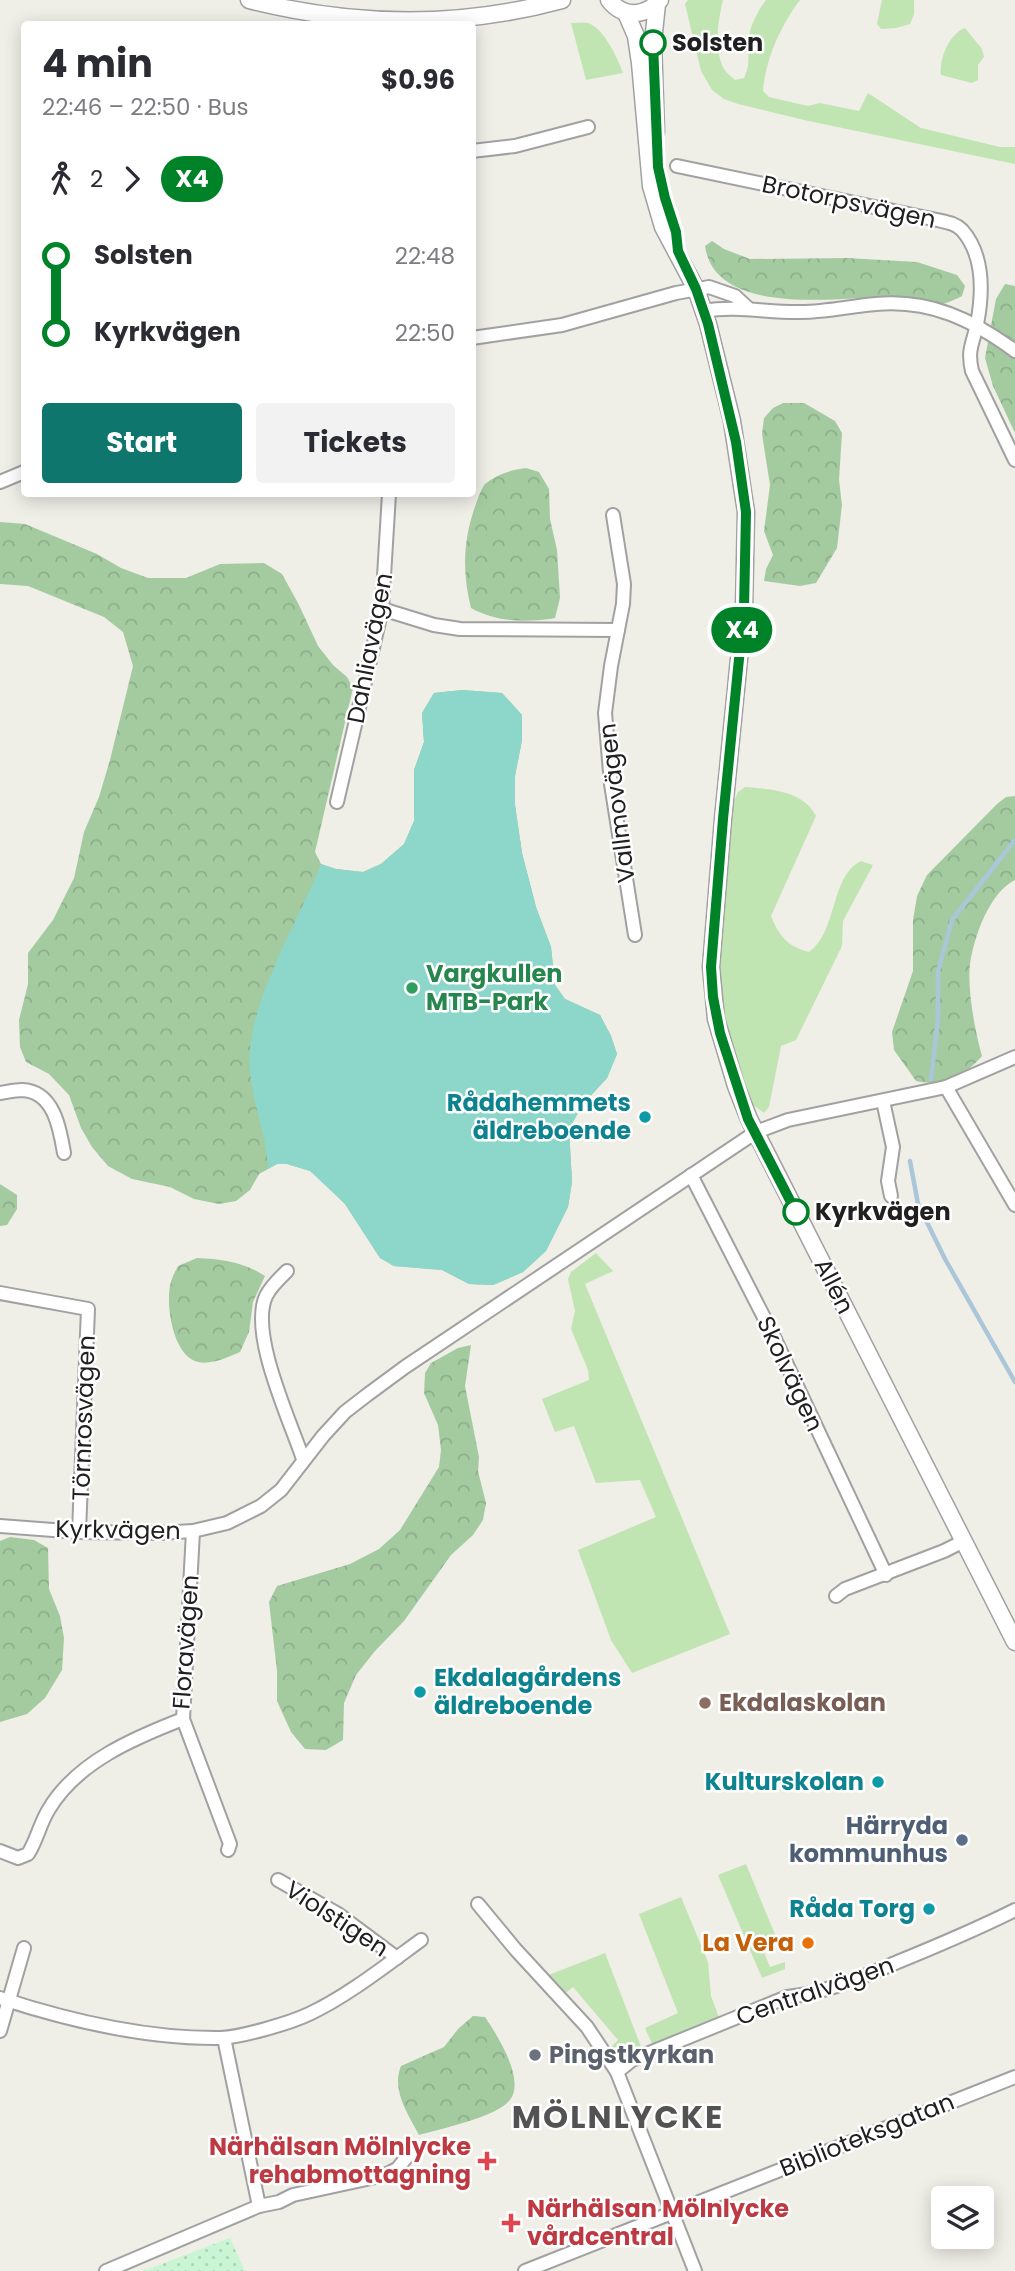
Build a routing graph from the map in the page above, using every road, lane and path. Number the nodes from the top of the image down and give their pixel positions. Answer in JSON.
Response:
{"nodes":[{"id":1,"x":249,"y":0,"type":"edge"},
{"id":2,"x":562,"y":0,"type":"edge"},
{"id":3,"x":609,"y":0,"type":"edge"},
{"id":4,"x":659,"y":2,"type":"edge"},
{"id":5,"x":626,"y":13,"type":"junction"},
{"id":6,"x":588,"y":127,"type":"dead end"},
{"id":7,"x":476,"y":151,"type":"edge"},
{"id":8,"x":677,"y":166,"type":"dead end"},
{"id":9,"x":678,"y":251,"type":"junction"},
{"id":10,"x":696,"y":289,"type":"junction"},
{"id":11,"x":748,"y":309,"type":"junction"},
{"id":12,"x":705,"y":311,"type":"junction"},
{"id":13,"x":977,"y":325,"type":"junction"},
{"id":14,"x":476,"y":337,"type":"edge"},
{"id":15,"x":1015,"y":351,"type":"edge"},
{"id":16,"x":1015,"y":460,"type":"edge"},
{"id":17,"x":21,"y":473,"type":"edge"},
{"id":18,"x":0,"y":482,"type":"edge"},
{"id":19,"x":389,"y":497,"type":"edge"},
{"id":20,"x":613,"y":515,"type":"dead end"},
{"id":21,"x":382,"y":609,"type":"junction"},
{"id":22,"x":618,"y":630,"type":"junction"},
{"id":23,"x":337,"y":802,"type":"dead end"},
{"id":24,"x":635,"y":934,"type":"dead end"},
{"id":25,"x":1015,"y":1057,"type":"edge"},
{"id":26,"x":946,"y":1087,"type":"junction"},
{"id":27,"x":0,"y":1093,"type":"edge"},
{"id":28,"x":883,"y":1101,"type":"junction"},
{"id":29,"x":755,"y":1132,"type":"junction"},
{"id":30,"x":64,"y":1153,"type":"dead end"},
{"id":31,"x":691,"y":1175,"type":"junction"},
{"id":32,"x":891,"y":1196,"type":"dead end"},
{"id":33,"x":1015,"y":1205,"type":"edge"},
{"id":34,"x":287,"y":1270,"type":"dead end"},
{"id":35,"x":0,"y":1293,"type":"edge"},
{"id":36,"x":303,"y":1459,"type":"junction"},
{"id":37,"x":0,"y":1526,"type":"edge"},
{"id":38,"x":193,"y":1531,"type":"junction"},
{"id":39,"x":79,"y":1532,"type":"junction"},
{"id":40,"x":964,"y":1541,"type":"junction"},
{"id":41,"x":886,"y":1574,"type":"junction"},
{"id":42,"x":836,"y":1596,"type":"dead end"},
{"id":43,"x":1015,"y":1642,"type":"edge"},
{"id":44,"x":183,"y":1719,"type":"junction"},
{"id":45,"x":228,"y":1850,"type":"dead end"},
{"id":46,"x":0,"y":1852,"type":"edge"},
{"id":47,"x":278,"y":1880,"type":"dead end"},
{"id":48,"x":478,"y":1904,"type":"dead end"},
{"id":49,"x":1015,"y":1910,"type":"edge"},
{"id":50,"x":421,"y":1940,"type":"dead end"},
{"id":51,"x":24,"y":1948,"type":"dead end"},
{"id":52,"x":397,"y":1958,"type":"junction"},
{"id":53,"x":5,"y":1999,"type":"edge"},
{"id":54,"x":0,"y":2031,"type":"edge"},
{"id":55,"x":224,"y":2038,"type":"junction"},
{"id":56,"x":617,"y":2071,"type":"junction"},
{"id":57,"x":1015,"y":2077,"type":"edge"},
{"id":58,"x":411,"y":2152,"type":"dead end"},
{"id":59,"x":259,"y":2206,"type":"junction"},
{"id":60,"x":672,"y":2212,"type":"junction"},
{"id":61,"x":106,"y":2271,"type":"edge"},
{"id":62,"x":525,"y":2271,"type":"edge"},
{"id":63,"x":695,"y":2271,"type":"edge"}],
"edges":[{"from":1,"to":2,"type":"street"},
{"from":3,"to":5,"type":"street"},
{"from":4,"to":5,"type":"street"},
{"from":4,"to":9,"type":"street","name":"Allén"},
{"from":5,"to":9,"type":"street","name":"Allén"},
{"from":6,"to":7,"type":"street"},
{"from":8,"to":13,"type":"street","name":"Brotorpsvägen"},
{"from":9,"to":10,"type":"street","name":"Allén"},
{"from":10,"to":11,"type":"street"},
{"from":10,"to":12,"type":"street","name":"Allén"},
{"from":10,"to":14,"type":"street"},
{"from":11,"to":12,"type":"street"},
{"from":11,"to":13,"type":"street"},
{"from":12,"to":29,"type":"street","name":"Allén"},
{"from":13,"to":15,"type":"street"},
{"from":13,"to":16,"type":"street","name":"Brotorpsvägen"},
{"from":17,"to":18,"type":"street"},
{"from":19,"to":21,"type":"street","name":"Dahliavägen"},
{"from":20,"to":22,"type":"street","name":"Vallmovägen"},
{"from":21,"to":22,"type":"street"},
{"from":21,"to":23,"type":"street","name":"Dahliavägen"},
{"from":22,"to":24,"type":"street","name":"Vallmovägen"},
{"from":25,"to":26,"type":"street","name":"Kyrkvägen"},
{"from":26,"to":28,"type":"street","name":"Kyrkvägen"},
{"from":26,"to":33,"type":"street"},
{"from":27,"to":30,"type":"street"},
{"from":28,"to":29,"type":"street","name":"Kyrkvägen"},
{"from":28,"to":32,"type":"street"},
{"from":29,"to":31,"type":"street","name":"Kyrkvägen"},
{"from":29,"to":40,"type":"street","name":"Allén"},
{"from":31,"to":36,"type":"street","name":"Kyrkvägen"},
{"from":31,"to":41,"type":"street","name":"Skolvägen"},
{"from":34,"to":36,"type":"street"},
{"from":35,"to":39,"type":"street","name":"Törnrosvägen"},
{"from":36,"to":38,"type":"street","name":"Kyrkvägen"},
{"from":37,"to":39,"type":"street","name":"Kyrkvägen"},
{"from":38,"to":39,"type":"street","name":"Kyrkvägen"},
{"from":38,"to":44,"type":"street","name":"Floravägen"},
{"from":40,"to":41,"type":"street"},
{"from":40,"to":43,"type":"street","name":"Allén"},
{"from":41,"to":42,"type":"street"},
{"from":44,"to":45,"type":"street"},
{"from":44,"to":46,"type":"street","name":"Floravägen"},
{"from":47,"to":52,"type":"street","name":"Violstigen"},
{"from":48,"to":56,"type":"street"},
{"from":49,"to":56,"type":"street","name":"Centralvägen"},
{"from":50,"to":52,"type":"street"},
{"from":51,"to":53,"type":"street"},
{"from":52,"to":55,"type":"street"},
{"from":53,"to":54,"type":"street"},
{"from":53,"to":55,"type":"street"},
{"from":55,"to":59,"type":"street"},
{"from":56,"to":60,"type":"street"},
{"from":57,"to":60,"type":"street","name":"Biblioteksgatan"},
{"from":58,"to":59,"type":"street"},
{"from":59,"to":61,"type":"street"},
{"from":60,"to":62,"type":"street","name":"Biblioteksgatan"},
{"from":60,"to":63,"type":"street"}]}
